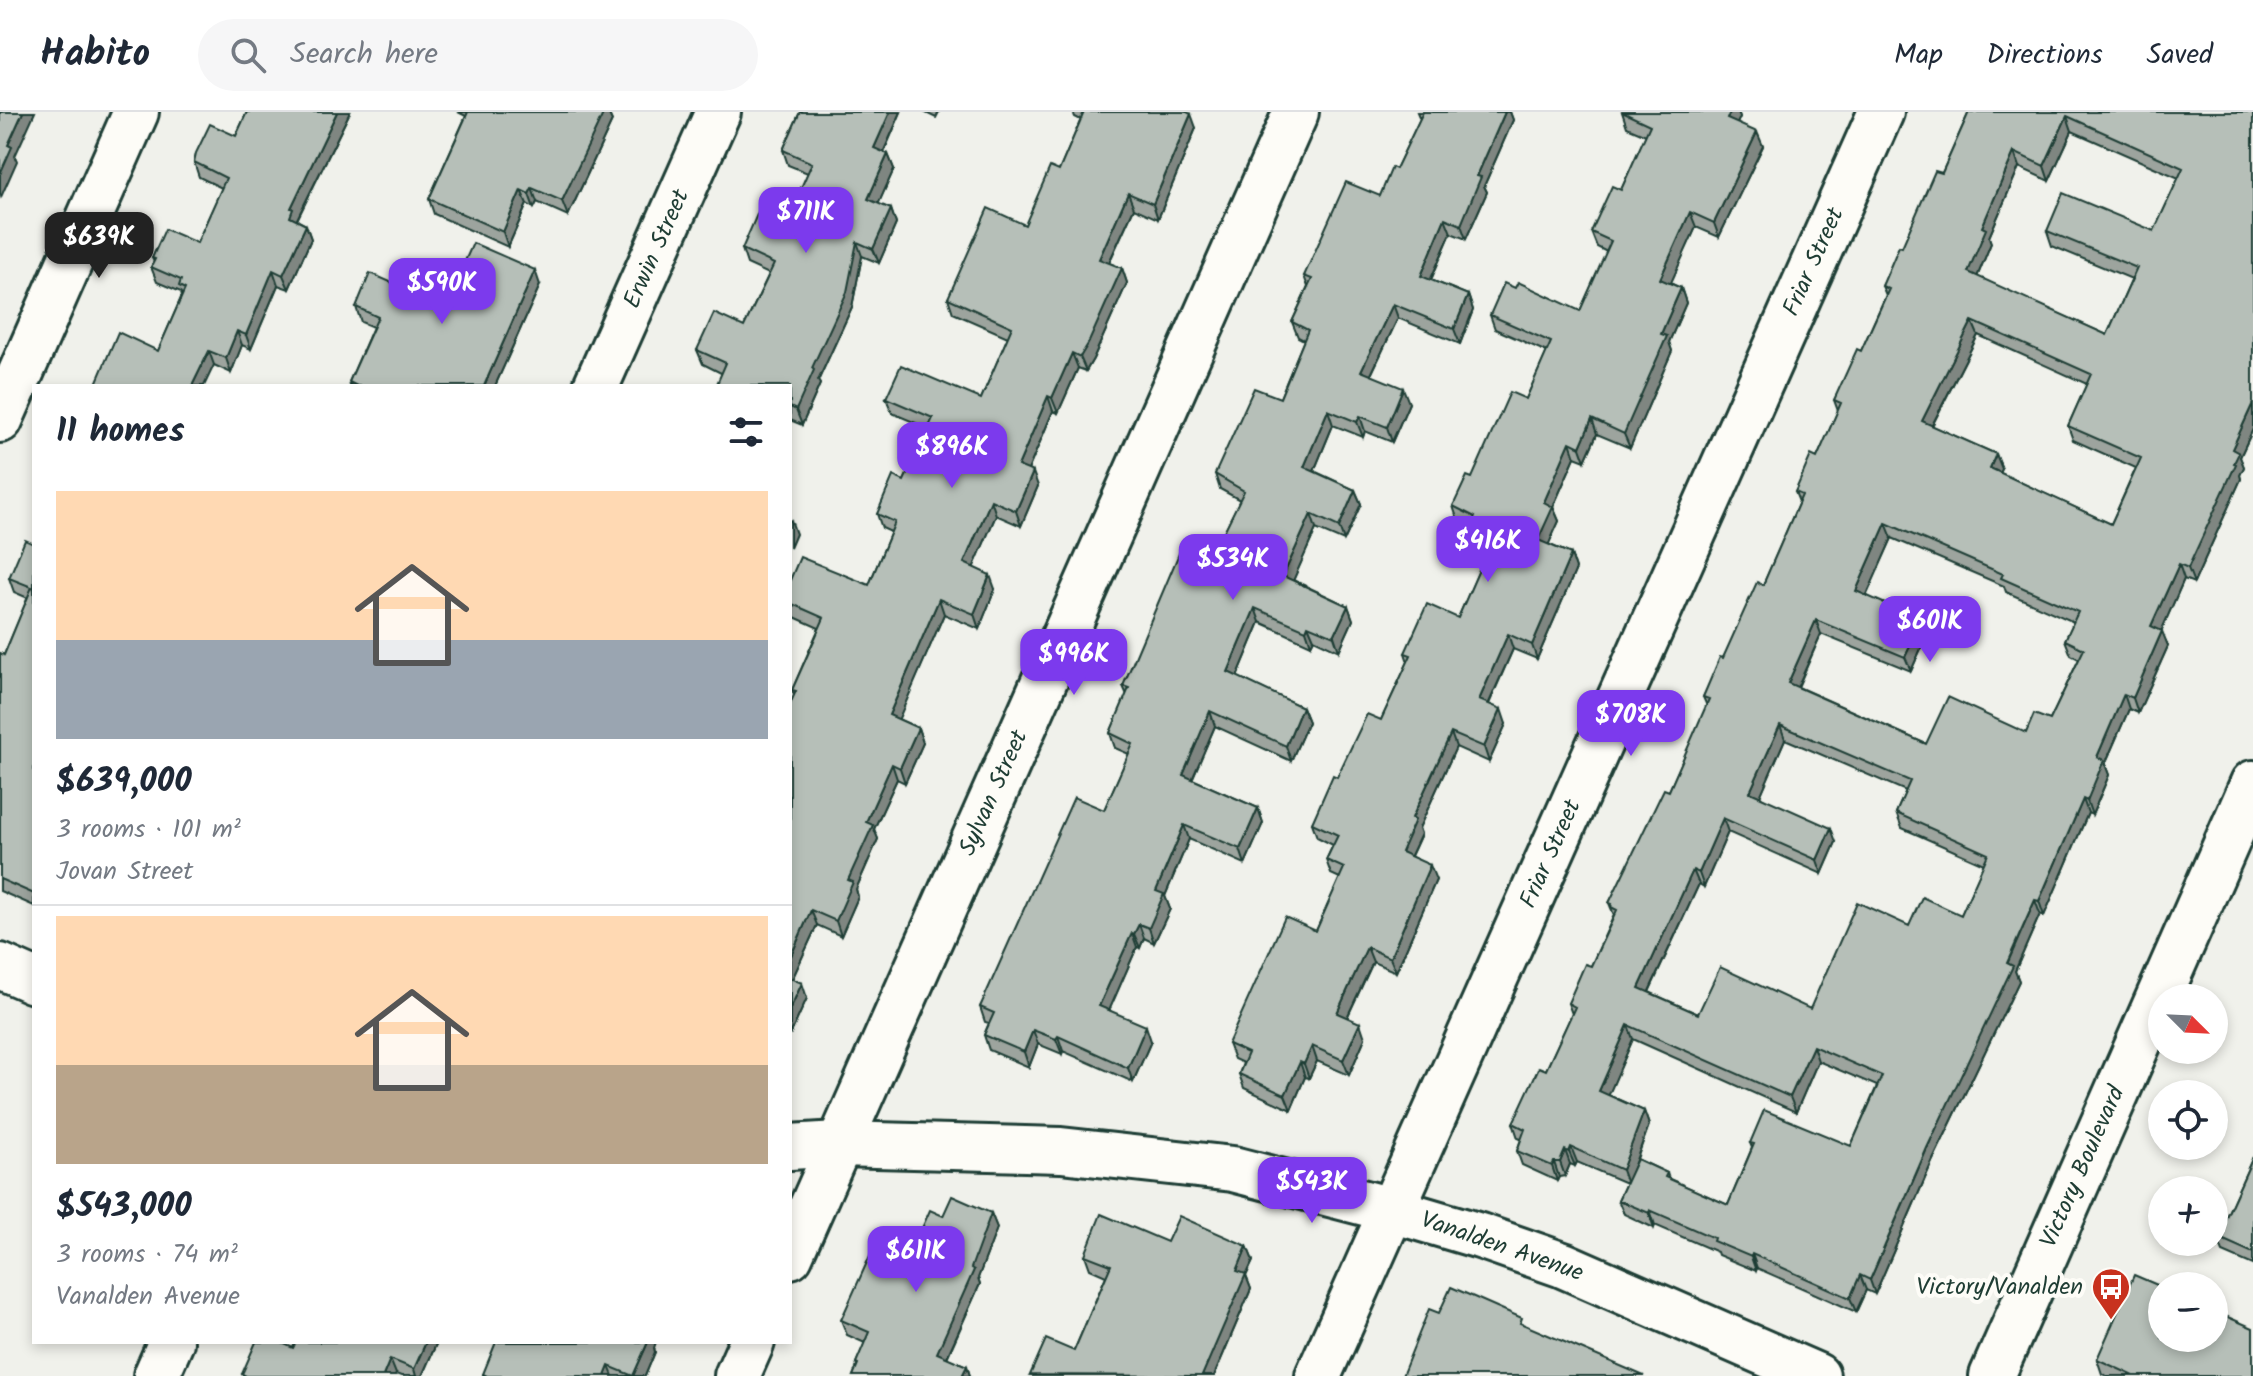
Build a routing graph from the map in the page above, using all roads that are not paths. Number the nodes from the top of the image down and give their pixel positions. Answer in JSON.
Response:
{"nodes":[{"id":1,"x":136,"y":112,"type":"edge"},
{"id":2,"x":718,"y":112,"type":"edge"},
{"id":3,"x":1296,"y":112,"type":"edge"},
{"id":4,"x":1881,"y":112,"type":"edge"},
{"id":5,"x":597,"y":384,"type":"edge"},
{"id":6,"x":0,"y":420,"type":"edge"},
{"id":7,"x":2253,"y":783,"type":"edge"},
{"id":8,"x":0,"y":966,"type":"edge"},
{"id":9,"x":32,"y":980,"type":"edge"},
{"id":10,"x":838,"y":1144,"type":"junction"},
{"id":11,"x":792,"y":1147,"type":"edge"},
{"id":12,"x":1392,"y":1210,"type":"junction"},
{"id":13,"x":792,"y":1251,"type":"edge"},
{"id":14,"x":170,"y":1344,"type":"edge"},
{"id":15,"x":751,"y":1344,"type":"edge"},
{"id":16,"x":156,"y":1376,"type":"edge"},
{"id":17,"x":737,"y":1376,"type":"edge"},
{"id":18,"x":1318,"y":1376,"type":"edge"},
{"id":19,"x":1817,"y":1376,"type":"edge"},
{"id":20,"x":1992,"y":1376,"type":"edge"}],
"edges":[{"from":1,"to":6,"type":"street"},
{"from":2,"to":5,"type":"street","name":"Erwin Street"},
{"from":3,"to":10,"type":"street","name":"Sylvan Street"},
{"from":4,"to":12,"type":"street","name":"Friar Street"},
{"from":7,"to":20,"type":"street","name":"Victory Boulevard"},
{"from":8,"to":9,"type":"street"},
{"from":10,"to":11,"type":"street","name":"Vanalden Avenue"},
{"from":10,"to":12,"type":"street","name":"Vanalden Avenue"},
{"from":10,"to":13,"type":"street","name":"Sylvan Street"},
{"from":12,"to":18,"type":"street","name":"Friar Street"},
{"from":12,"to":19,"type":"street","name":"Vanalden Avenue"},
{"from":14,"to":16,"type":"street"},
{"from":15,"to":17,"type":"street"}]}
